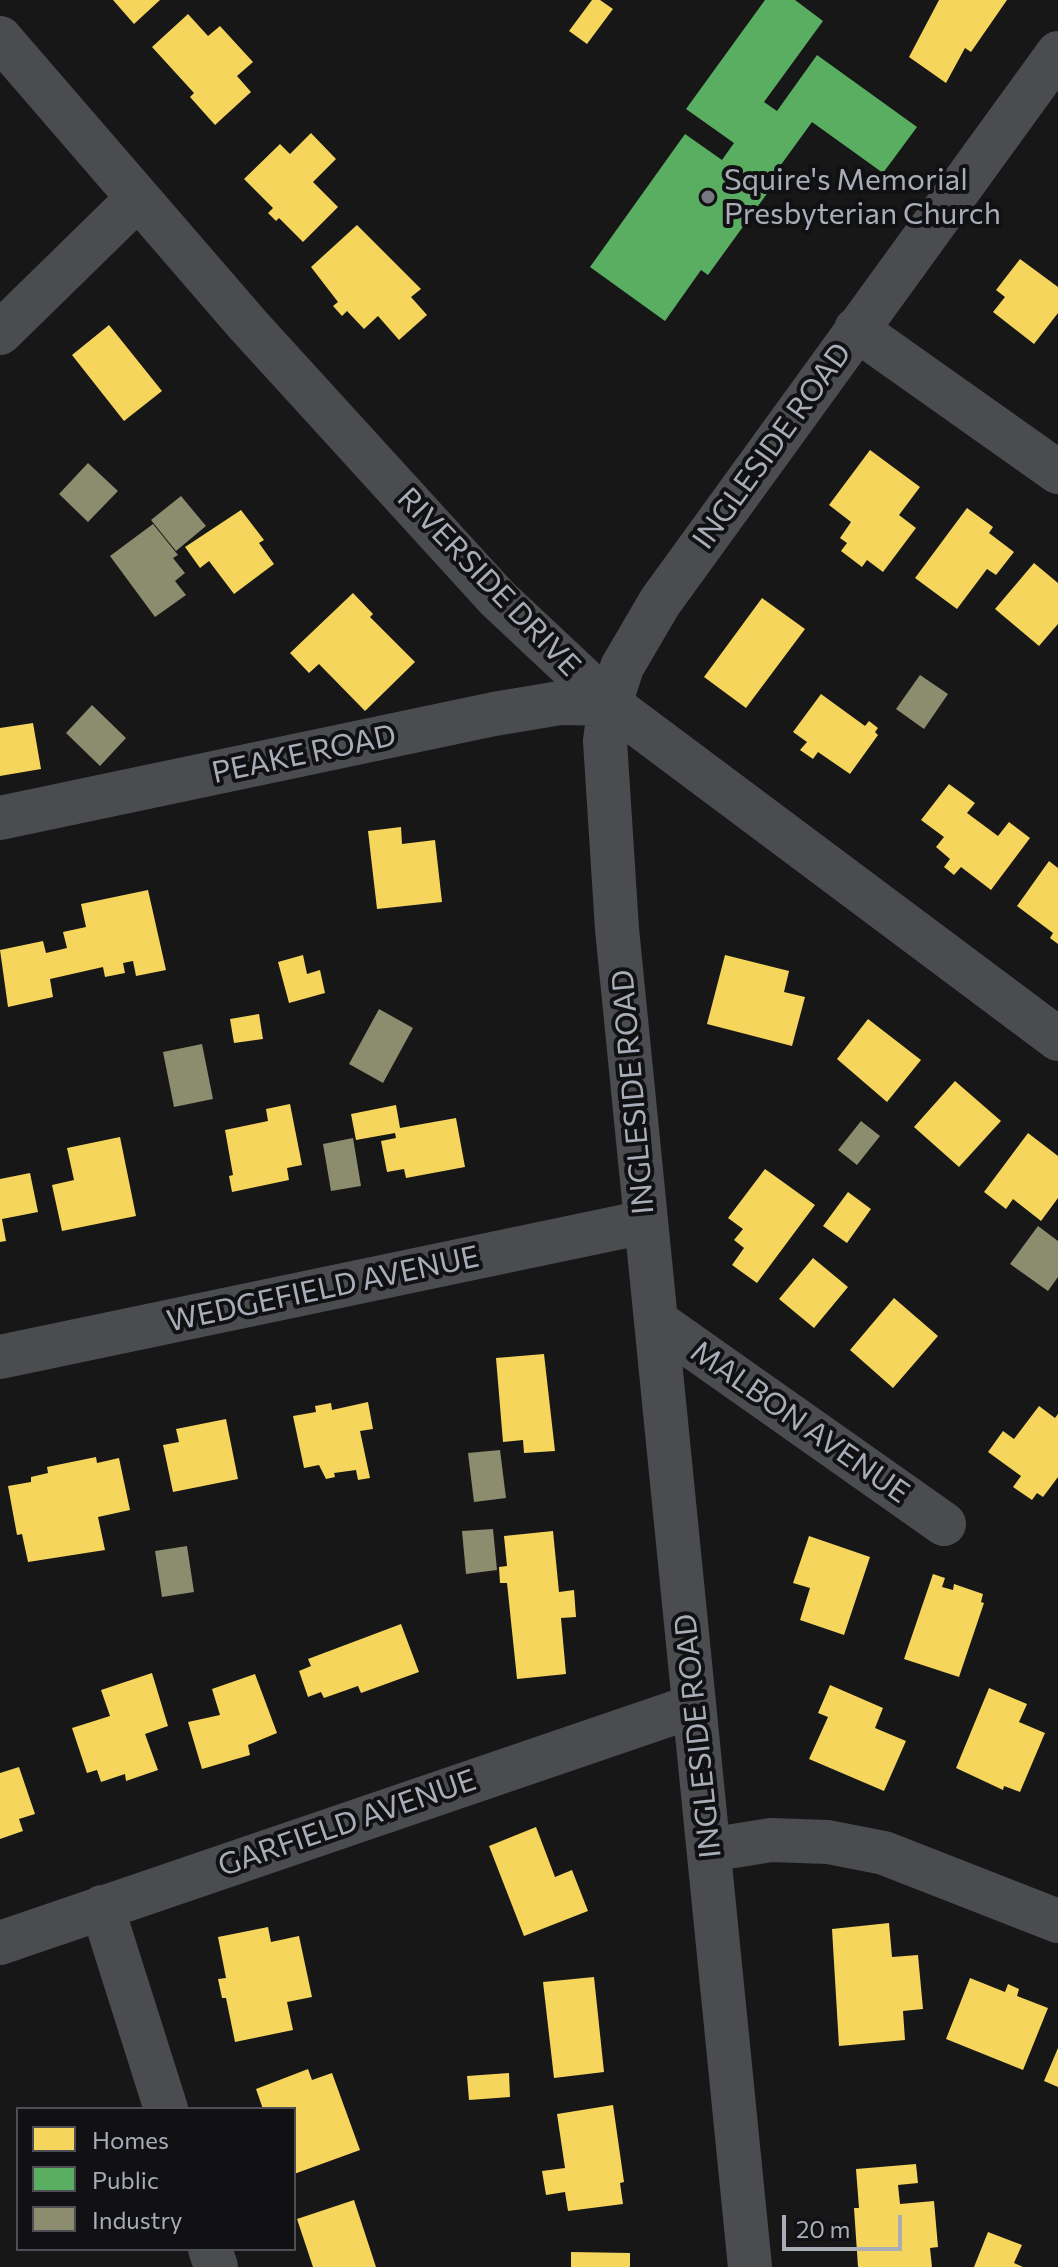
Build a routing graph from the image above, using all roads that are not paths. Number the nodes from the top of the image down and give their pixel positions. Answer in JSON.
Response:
{"nodes":[{"id":1,"x":0,"y":38,"type":"edge"},
{"id":2,"x":1058,"y":53,"type":"edge"},
{"id":3,"x":138,"y":198,"type":"junction"},
{"id":4,"x":856,"y":329,"type":"junction"},
{"id":5,"x":0,"y":333,"type":"edge"},
{"id":6,"x":1058,"y":472,"type":"edge"},
{"id":7,"x":610,"y":704,"type":"junction"},
{"id":8,"x":0,"y":818,"type":"edge"},
{"id":9,"x":1058,"y":1039,"type":"edge"},
{"id":10,"x":645,"y":1222,"type":"junction"},
{"id":11,"x":656,"y":1321,"type":"junction"},
{"id":12,"x":0,"y":1357,"type":"edge"},
{"id":13,"x":944,"y":1524,"type":"dead end"},
{"id":14,"x":694,"y":1706,"type":"junction"},
{"id":15,"x":709,"y":1850,"type":"junction"},
{"id":16,"x":102,"y":1907,"type":"junction"},
{"id":17,"x":1058,"y":1921,"type":"edge"},
{"id":18,"x":0,"y":1943,"type":"edge"},
{"id":19,"x":165,"y":2107,"type":"edge"},
{"id":20,"x":750,"y":2267,"type":"edge"}],
"edges":[{"from":1,"to":3,"type":"street","name":"RIVERSIDE DRIVE"},
{"from":2,"to":4,"type":"street","name":"INGLESIDE ROAD"},
{"from":3,"to":5,"type":"street"},
{"from":3,"to":7,"type":"street","name":"RIVERSIDE DRIVE"},
{"from":4,"to":6,"type":"street"},
{"from":4,"to":7,"type":"street","name":"INGLESIDE ROAD"},
{"from":7,"to":8,"type":"street","name":"PEAKE ROAD"},
{"from":7,"to":9,"type":"street","name":"RIVERSIDE DRIVE"},
{"from":7,"to":10,"type":"street","name":"INGLESIDE ROAD"},
{"from":10,"to":11,"type":"street","name":"INGLESIDE ROAD"},
{"from":10,"to":12,"type":"street","name":"WEDGEFIELD AVENUE"},
{"from":11,"to":13,"type":"street","name":"MALBON AVENUE"},
{"from":11,"to":14,"type":"street","name":"INGLESIDE ROAD"},
{"from":14,"to":15,"type":"street","name":"INGLESIDE ROAD"},
{"from":14,"to":16,"type":"street","name":"GARFIELD AVENUE"},
{"from":15,"to":17,"type":"street"},
{"from":15,"to":20,"type":"street","name":"INGLESIDE ROAD"},
{"from":16,"to":18,"type":"street","name":"GARFIELD AVENUE"},
{"from":16,"to":19,"type":"street"}]}
